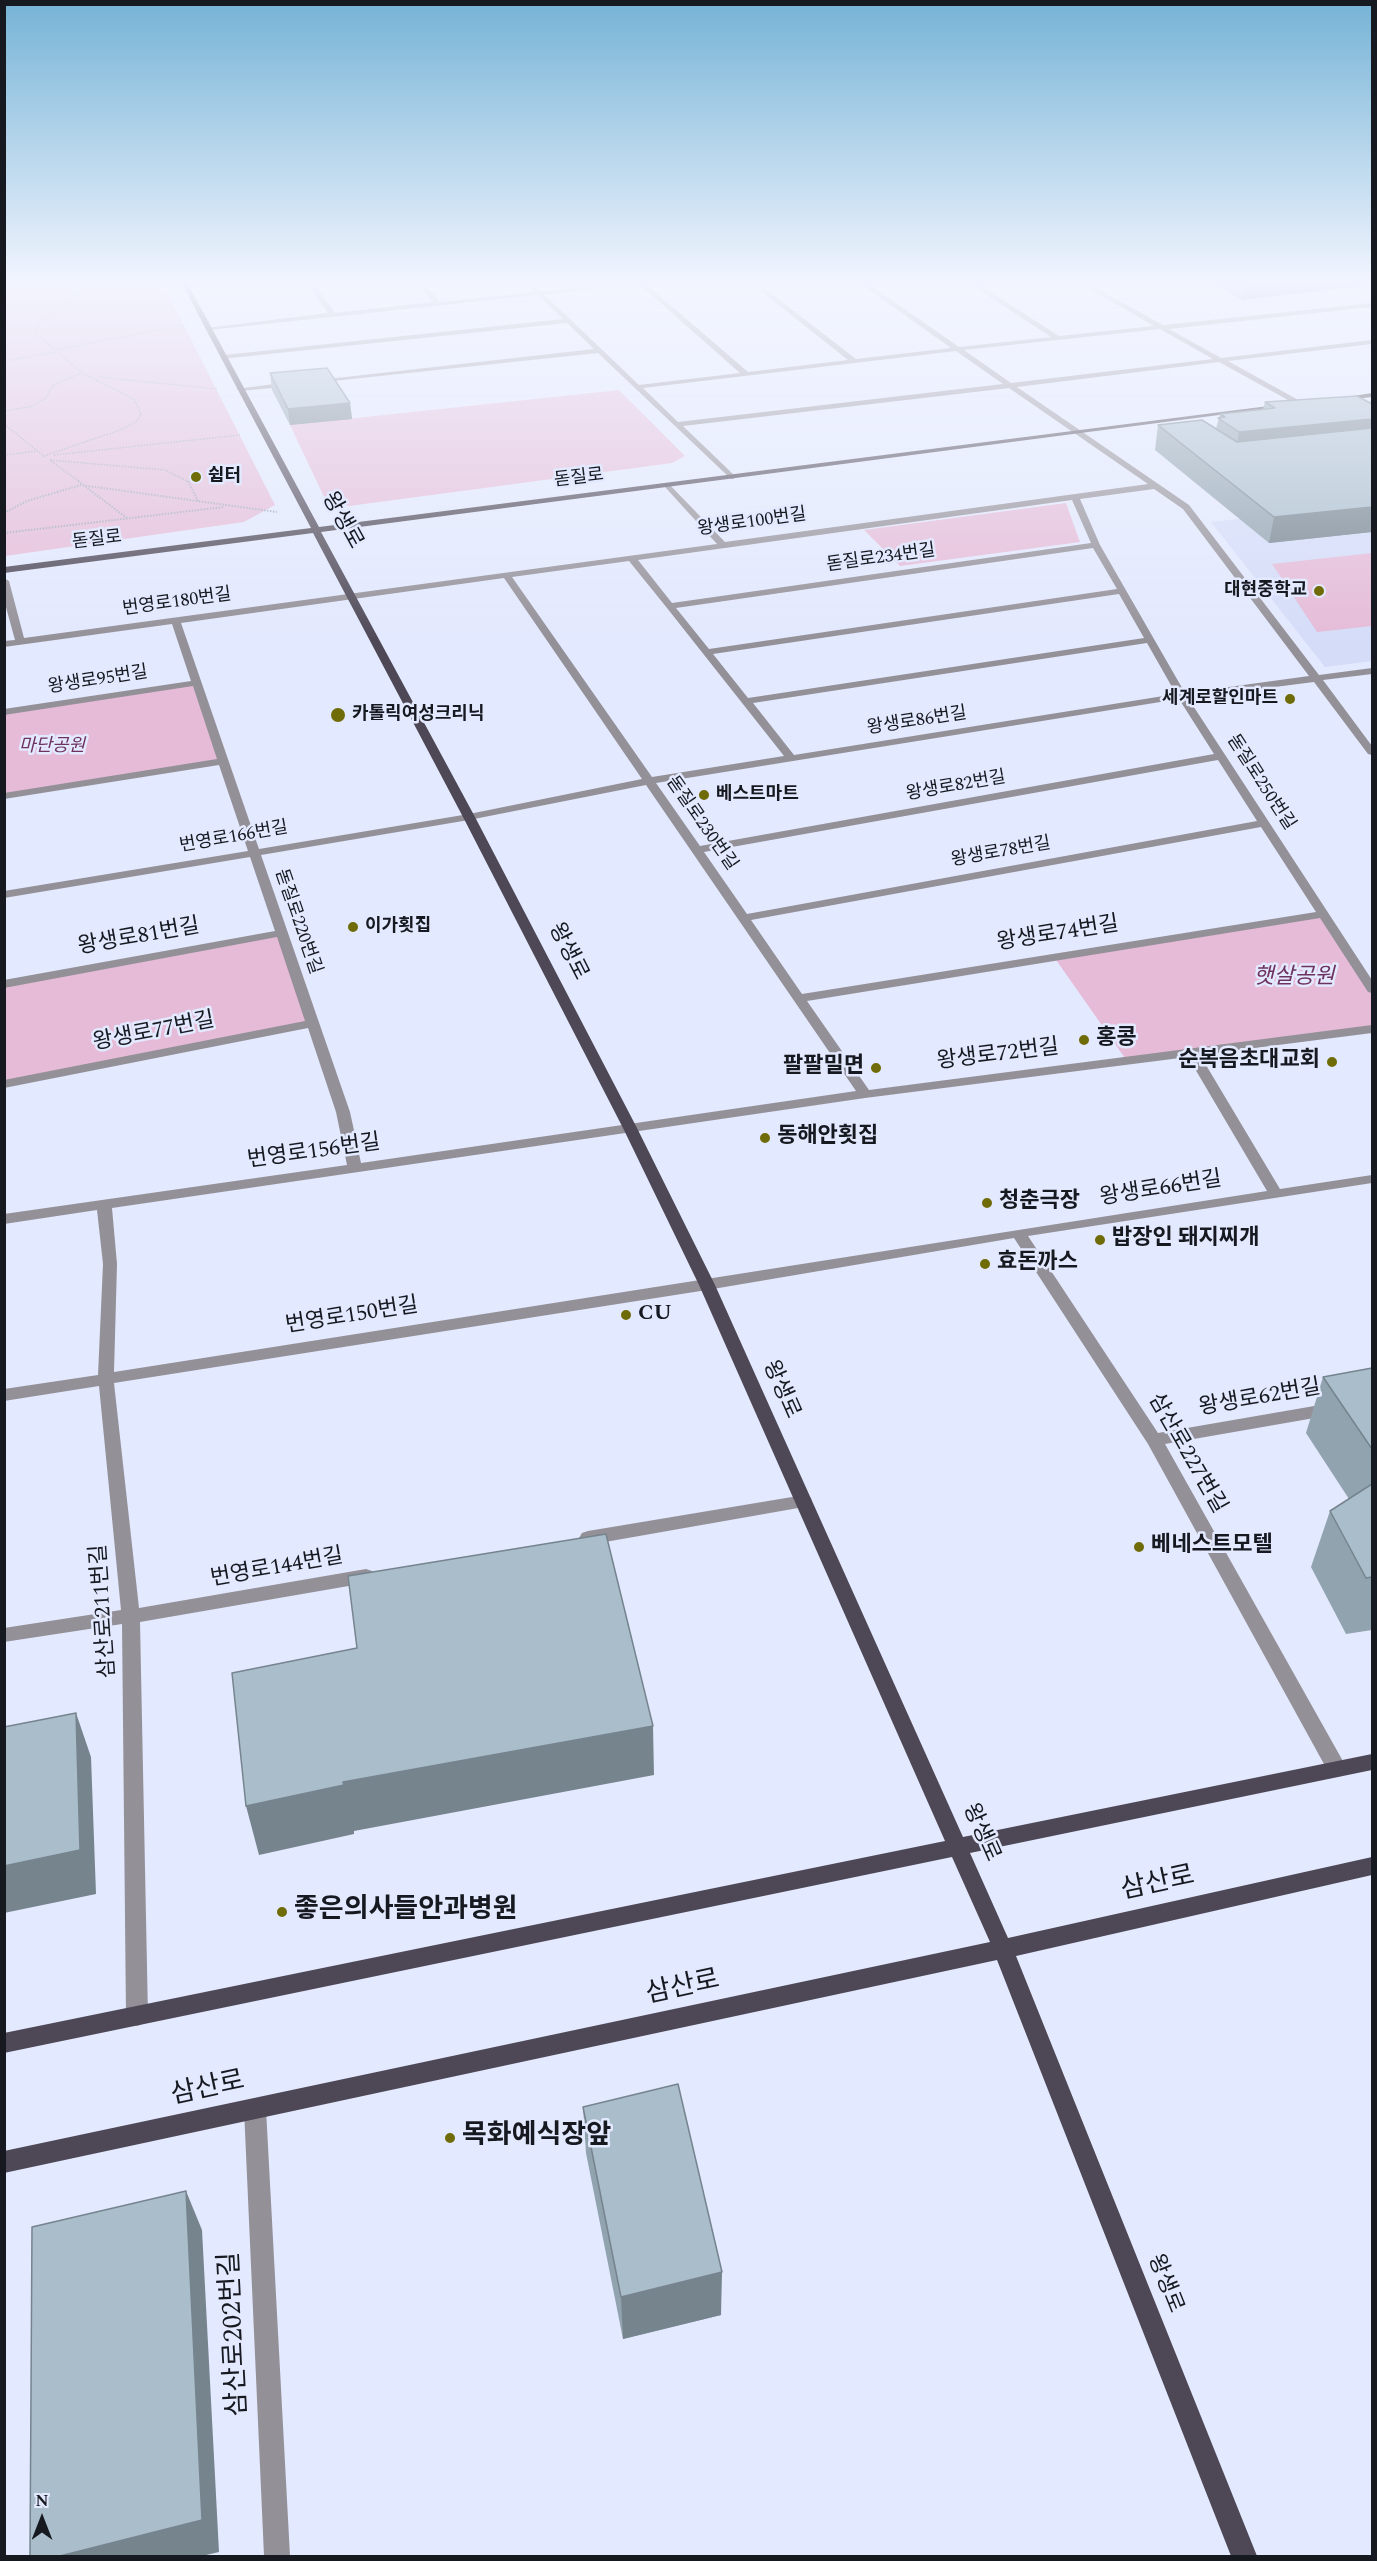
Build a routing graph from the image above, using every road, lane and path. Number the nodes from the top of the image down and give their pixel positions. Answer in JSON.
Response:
{"nodes":[{"id":1,"x":37,"y":404,"type":"edge"},
{"id":2,"x":136,"y":404,"type":"edge"},
{"id":3,"x":247,"y":404,"type":"edge"},
{"id":4,"x":654,"y":404,"type":"edge"},
{"id":5,"x":856,"y":404,"type":"edge"},
{"id":6,"x":1038,"y":404,"type":"edge"},
{"id":7,"x":1299,"y":404,"type":"joint"},
{"id":8,"x":1304,"y":404,"type":"edge"},
{"id":9,"x":1334,"y":404,"type":"edge"},
{"id":10,"x":1338,"y":406,"type":"edge"},
{"id":11,"x":4,"y":411,"type":"edge"},
{"id":12,"x":4,"y":424,"type":"edge"},
{"id":13,"x":676,"y":425,"type":"junction"},
{"id":14,"x":263,"y":432,"type":"junction"},
{"id":15,"x":1079,"y":432,"type":"junction"},
{"id":16,"x":38,"y":451,"type":"junction"},
{"id":17,"x":4,"y":455,"type":"edge"},
{"id":18,"x":44,"y":456,"type":"junction"},
{"id":19,"x":50,"y":460,"type":"junction"},
{"id":20,"x":731,"y":477,"type":"junction"},
{"id":21,"x":81,"y":485,"type":"junction"},
{"id":22,"x":668,"y":485,"type":"junction"},
{"id":23,"x":1155,"y":486,"type":"junction"},
{"id":24,"x":1074,"y":496,"type":"junction"},
{"id":25,"x":198,"y":501,"type":"junction"},
{"id":26,"x":232,"y":506,"type":"junction"},
{"id":27,"x":4,"y":513,"type":"edge"},
{"id":28,"x":310,"y":516,"type":"junction"},
{"id":29,"x":128,"y":518,"type":"junction"},
{"id":30,"x":317,"y":530,"type":"junction"},
{"id":31,"x":4,"y":533,"type":"edge"},
{"id":32,"x":722,"y":544,"type":"junction"},
{"id":33,"x":1096,"y":545,"type":"junction"},
{"id":34,"x":631,"y":557,"type":"junction"},
{"id":35,"x":4,"y":570,"type":"edge"},
{"id":36,"x":506,"y":574,"type":"junction"},
{"id":37,"x":4,"y":580,"type":"edge"},
{"id":38,"x":1122,"y":591,"type":"junction"},
{"id":39,"x":353,"y":596,"type":"junction"},
{"id":40,"x":670,"y":606,"type":"junction"},
{"id":41,"x":175,"y":620,"type":"junction"},
{"id":42,"x":1150,"y":640,"type":"junction"},
{"id":43,"x":20,"y":641,"type":"junction"},
{"id":44,"x":4,"y":644,"type":"edge"},
{"id":45,"x":707,"y":652,"type":"junction"},
{"id":46,"x":1372,"y":671,"type":"edge"},
{"id":47,"x":1316,"y":678,"type":"junction"},
{"id":48,"x":196,"y":683,"type":"junction"},
{"id":49,"x":1182,"y":696,"type":"junction"},
{"id":50,"x":747,"y":701,"type":"junction"},
{"id":51,"x":4,"y":712,"type":"edge"},
{"id":52,"x":1372,"y":752,"type":"edge"},
{"id":53,"x":1221,"y":756,"type":"junction"},
{"id":54,"x":792,"y":759,"type":"junction"},
{"id":55,"x":223,"y":761,"type":"junction"},
{"id":56,"x":650,"y":782,"type":"junction"},
{"id":57,"x":4,"y":796,"type":"edge"},
{"id":58,"x":469,"y":817,"type":"junction"},
{"id":59,"x":1264,"y":823,"type":"junction"},
{"id":60,"x":697,"y":850,"type":"junction"},
{"id":61,"x":254,"y":853,"type":"junction"},
{"id":62,"x":4,"y":895,"type":"edge"},
{"id":63,"x":1324,"y":914,"type":"junction"},
{"id":64,"x":744,"y":918,"type":"junction"},
{"id":65,"x":282,"y":933,"type":"junction"},
{"id":66,"x":4,"y":984,"type":"edge"},
{"id":67,"x":1372,"y":989,"type":"edge"},
{"id":68,"x":799,"y":998,"type":"junction"},
{"id":69,"x":313,"y":1023,"type":"junction"},
{"id":70,"x":1372,"y":1029,"type":"edge"},
{"id":71,"x":1192,"y":1053,"type":"junction"},
{"id":72,"x":4,"y":1084,"type":"edge"},
{"id":73,"x":865,"y":1094,"type":"junction"},
{"id":74,"x":630,"y":1128,"type":"junction"},
{"id":75,"x":355,"y":1168,"type":"junction"},
{"id":76,"x":1372,"y":1179,"type":"edge"},
{"id":77,"x":1276,"y":1194,"type":"junction"},
{"id":78,"x":104,"y":1204,"type":"junction"},
{"id":79,"x":4,"y":1219,"type":"edge"},
{"id":80,"x":1018,"y":1233,"type":"junction"},
{"id":81,"x":707,"y":1285,"type":"junction"},
{"id":82,"x":106,"y":1378,"type":"junction"},
{"id":83,"x":4,"y":1395,"type":"edge"},
{"id":84,"x":1372,"y":1402,"type":"edge"},
{"id":85,"x":1154,"y":1440,"type":"junction"},
{"id":86,"x":804,"y":1501,"type":"junction"},
{"id":87,"x":568,"y":1541,"type":"edge"},
{"id":88,"x":379,"y":1574,"type":"edge"},
{"id":89,"x":131,"y":1616,"type":"junction"},
{"id":90,"x":4,"y":1635,"type":"edge"},
{"id":91,"x":1372,"y":1762,"type":"edge"},
{"id":92,"x":1337,"y":1769,"type":"junction"},
{"id":93,"x":958,"y":1848,"type":"junction"},
{"id":94,"x":1372,"y":1866,"type":"edge"},
{"id":95,"x":1003,"y":1948,"type":"junction"},
{"id":96,"x":137,"y":2016,"type":"junction"},
{"id":97,"x":4,"y":2043,"type":"edge"},
{"id":98,"x":255,"y":2109,"type":"junction"},
{"id":99,"x":4,"y":2162,"type":"edge"},
{"id":100,"x":277,"y":2556,"type":"edge"},
{"id":101,"x":1244,"y":2556,"type":"edge"}],
"edges":[{"from":1,"to":11,"type":"path"},
{"from":2,"to":18,"type":"path"},
{"from":3,"to":14,"type":"main road","name":"왕생로"},
{"from":4,"to":13,"type":"street"},
{"from":5,"to":13,"type":"street"},
{"from":6,"to":15,"type":"street"},
{"from":7,"to":8,"type":"main road","name":"돋질로"},
{"from":7,"to":15,"type":"main road","name":"돋질로"},
{"from":9,"to":10,"type":"street"},
{"from":12,"to":16,"type":"path"},
{"from":13,"to":20,"type":"street"},
{"from":14,"to":18,"type":"path"},
{"from":14,"to":28,"type":"main road","name":"왕생로"},
{"from":15,"to":20,"type":"main road","name":"돋질로"},
{"from":15,"to":23,"type":"street"},
{"from":16,"to":17,"type":"path"},
{"from":16,"to":18,"type":"path"},
{"from":18,"to":19,"type":"path"},
{"from":19,"to":21,"type":"path"},
{"from":19,"to":25,"type":"path"},
{"from":20,"to":22,"type":"main road","name":"돋질로"},
{"from":21,"to":25,"type":"path"},
{"from":21,"to":27,"type":"path"},
{"from":21,"to":29,"type":"path"},
{"from":22,"to":30,"type":"main road","name":"돋질로"},
{"from":22,"to":32,"type":"street"},
{"from":23,"to":24,"type":"street","name":"왕생로100번길"},
{"from":23,"to":47,"type":"street"},
{"from":24,"to":32,"type":"street","name":"왕생로100번길"},
{"from":24,"to":33,"type":"street","name":"돋질로250번길"},
{"from":25,"to":26,"type":"path"},
{"from":26,"to":28,"type":"path"},
{"from":26,"to":29,"type":"path"},
{"from":28,"to":30,"type":"main road","name":"왕생로"},
{"from":29,"to":31,"type":"path"},
{"from":30,"to":35,"type":"main road","name":"돋질로"},
{"from":30,"to":39,"type":"main road","name":"왕생로"},
{"from":32,"to":34,"type":"street","name":"왕생로100번길"},
{"from":33,"to":38,"type":"street","name":"돋질로250번길"},
{"from":33,"to":40,"type":"street","name":"돋질로234번길"},
{"from":34,"to":36,"type":"street","name":"왕생로100번길"},
{"from":34,"to":40,"type":"street"},
{"from":36,"to":39,"type":"street","name":"왕생로100번길"},
{"from":36,"to":56,"type":"street","name":"돋질로230번길"},
{"from":37,"to":43,"type":"street"},
{"from":38,"to":42,"type":"street","name":"돋질로250번길"},
{"from":38,"to":45,"type":"street"},
{"from":39,"to":41,"type":"street","name":"번영로180번길"},
{"from":39,"to":58,"type":"main road","name":"왕생로"},
{"from":40,"to":45,"type":"street"},
{"from":41,"to":43,"type":"street","name":"번영로180번길"},
{"from":41,"to":48,"type":"street","name":"돋질로220번길"},
{"from":42,"to":49,"type":"street","name":"돋질로250번길"},
{"from":42,"to":50,"type":"street"},
{"from":43,"to":44,"type":"street","name":"번영로180번길"},
{"from":45,"to":50,"type":"street"},
{"from":46,"to":47,"type":"street","name":"왕생로86번길"},
{"from":47,"to":49,"type":"street","name":"왕생로86번길"},
{"from":47,"to":52,"type":"street"},
{"from":48,"to":51,"type":"street","name":"왕생로95번길"},
{"from":48,"to":55,"type":"street","name":"돋질로220번길"},
{"from":49,"to":53,"type":"street","name":"돋질로250번길"},
{"from":49,"to":54,"type":"street","name":"왕생로86번길"},
{"from":50,"to":54,"type":"street"},
{"from":53,"to":59,"type":"street","name":"돋질로250번길"},
{"from":53,"to":60,"type":"street","name":"왕생로82번길"},
{"from":54,"to":56,"type":"street","name":"왕생로86번길"},
{"from":55,"to":57,"type":"street"},
{"from":55,"to":61,"type":"street","name":"돋질로220번길"},
{"from":56,"to":58,"type":"street","name":"왕생로86번길"},
{"from":56,"to":60,"type":"street","name":"돋질로230번길"},
{"from":58,"to":61,"type":"street","name":"번영로166번길"},
{"from":58,"to":74,"type":"main road","name":"왕생로"},
{"from":59,"to":63,"type":"street","name":"돋질로250번길"},
{"from":59,"to":64,"type":"street","name":"왕생로78번길"},
{"from":60,"to":64,"type":"street","name":"돋질로230번길"},
{"from":61,"to":62,"type":"street","name":"번영로166번길"},
{"from":61,"to":65,"type":"street","name":"돋질로220번길"},
{"from":63,"to":67,"type":"street","name":"돋질로250번길"},
{"from":63,"to":68,"type":"street","name":"왕생로74번길"},
{"from":64,"to":68,"type":"street","name":"돋질로230번길"},
{"from":65,"to":66,"type":"street","name":"왕생로81번길"},
{"from":65,"to":69,"type":"street","name":"돋질로220번길"},
{"from":68,"to":73,"type":"street","name":"돋질로230번길"},
{"from":69,"to":72,"type":"street","name":"왕생로77번길"},
{"from":69,"to":75,"type":"street","name":"돋질로220번길"},
{"from":70,"to":71,"type":"street","name":"왕생로72번길"},
{"from":71,"to":73,"type":"street","name":"왕생로72번길"},
{"from":71,"to":77,"type":"street"},
{"from":73,"to":74,"type":"street","name":"왕생로72번길"},
{"from":74,"to":75,"type":"street","name":"번영로156번길"},
{"from":74,"to":81,"type":"main road","name":"왕생로"},
{"from":75,"to":78,"type":"street","name":"번영로156번길"},
{"from":76,"to":77,"type":"street","name":"왕생로66번길"},
{"from":77,"to":80,"type":"street","name":"왕생로66번길"},
{"from":78,"to":79,"type":"street","name":"번영로156번길"},
{"from":78,"to":82,"type":"street","name":"삼산로211번길"},
{"from":80,"to":81,"type":"street","name":"왕생로66번길"},
{"from":80,"to":85,"type":"street","name":"삼산로227번길"},
{"from":81,"to":82,"type":"street","name":"번영로150번길"},
{"from":81,"to":86,"type":"main road","name":"왕생로"},
{"from":82,"to":83,"type":"street","name":"번영로150번길"},
{"from":82,"to":89,"type":"street","name":"삼산로211번길"},
{"from":84,"to":85,"type":"street","name":"왕생로62번길"},
{"from":85,"to":92,"type":"street","name":"삼산로227번길"},
{"from":86,"to":87,"type":"street"},
{"from":86,"to":93,"type":"main road","name":"왕생로"},
{"from":88,"to":89,"type":"street","name":"번영로144번길"},
{"from":89,"to":90,"type":"street","name":"번영로144번길"},
{"from":89,"to":96,"type":"street","name":"삼산로211번길"},
{"from":91,"to":92,"type":"main road"},
{"from":92,"to":93,"type":"main road"},
{"from":93,"to":95,"type":"main road","name":"왕생로"},
{"from":93,"to":96,"type":"main road"},
{"from":94,"to":95,"type":"main road","name":"삼산로"},
{"from":95,"to":98,"type":"main road","name":"삼산로"},
{"from":95,"to":101,"type":"main road","name":"왕생로"},
{"from":96,"to":97,"type":"main road"},
{"from":98,"to":99,"type":"main road","name":"삼산로"},
{"from":98,"to":100,"type":"street","name":"삼산로202번길"}]}
